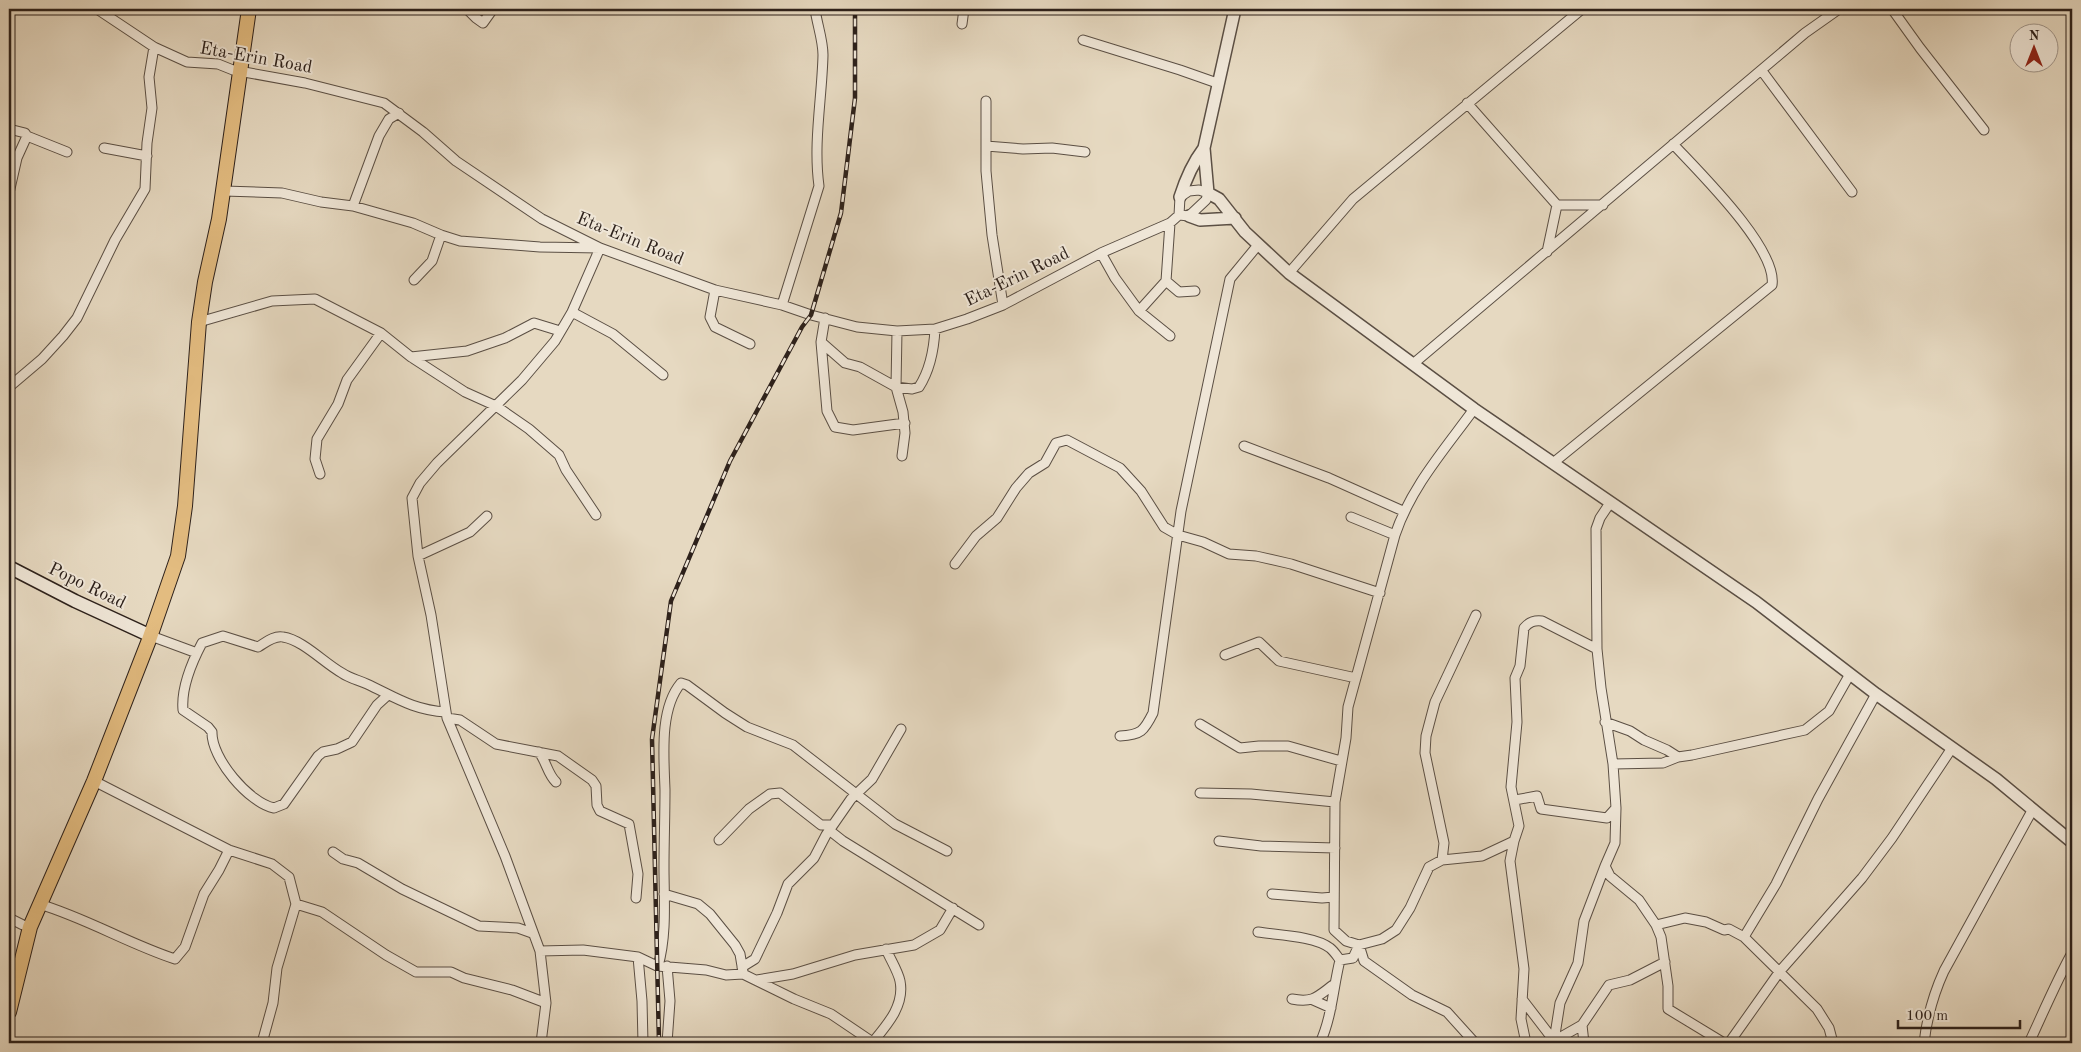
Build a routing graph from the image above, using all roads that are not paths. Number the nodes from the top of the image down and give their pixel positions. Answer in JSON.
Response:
{"nodes":[{"id":1,"x":97,"y":9,"type":"edge"},
{"id":2,"x":243,"y":9,"type":"edge"},
{"id":3,"x":249,"y":9,"type":"edge"},
{"id":4,"x":467,"y":9,"type":"edge"},
{"id":5,"x":493,"y":9,"type":"edge"},
{"id":6,"x":815,"y":9,"type":"edge"},
{"id":7,"x":964,"y":9,"type":"edge"},
{"id":8,"x":1235,"y":9,"type":"edge"},
{"id":9,"x":1582,"y":9,"type":"edge"},
{"id":10,"x":1839,"y":9,"type":"edge"},
{"id":11,"x":1892,"y":9,"type":"edge"},
{"id":12,"x":962,"y":24,"type":"dead end"},
{"id":13,"x":1083,"y":40,"type":"dead end"},
{"id":14,"x":154,"y":47,"type":"junction"},
{"id":15,"x":236,"y":70,"type":"junction"},
{"id":16,"x":1762,"y":71,"type":"junction"},
{"id":17,"x":1217,"y":83,"type":"junction"},
{"id":18,"x":986,"y":101,"type":"dead end"},
{"id":19,"x":1467,"y":103,"type":"junction"},
{"id":20,"x":399,"y":113,"type":"junction"},
{"id":21,"x":9,"y":129,"type":"edge"},
{"id":22,"x":1984,"y":130,"type":"dead end"},
{"id":23,"x":27,"y":136,"type":"junction"},
{"id":24,"x":1673,"y":144,"type":"junction"},
{"id":25,"x":986,"y":146,"type":"junction"},
{"id":26,"x":104,"y":148,"type":"dead end"},
{"id":27,"x":1204,"y":148,"type":"junction"},
{"id":28,"x":67,"y":152,"type":"dead end"},
{"id":29,"x":1085,"y":152,"type":"dead end"},
{"id":30,"x":147,"y":156,"type":"junction"},
{"id":31,"x":224,"y":191,"type":"junction"},
{"id":32,"x":1852,"y":192,"type":"dead end"},
{"id":33,"x":9,"y":193,"type":"edge"},
{"id":34,"x":1208,"y":193,"type":"junction"},
{"id":35,"x":1180,"y":197,"type":"junction"},
{"id":36,"x":1557,"y":205,"type":"junction"},
{"id":37,"x":1603,"y":205,"type":"junction"},
{"id":38,"x":353,"y":206,"type":"junction"},
{"id":39,"x":1184,"y":216,"type":"junction"},
{"id":40,"x":1235,"y":218,"type":"junction"},
{"id":41,"x":1170,"y":223,"type":"junction"},
{"id":42,"x":441,"y":235,"type":"junction"},
{"id":43,"x":1258,"y":245,"type":"junction"},
{"id":44,"x":600,"y":248,"type":"junction"},
{"id":45,"x":1547,"y":252,"type":"junction"},
{"id":46,"x":1101,"y":253,"type":"junction"},
{"id":47,"x":1289,"y":273,"type":"junction"},
{"id":48,"x":414,"y":280,"type":"dead end"},
{"id":49,"x":1166,"y":281,"type":"junction"},
{"id":50,"x":715,"y":290,"type":"junction"},
{"id":51,"x":1195,"y":291,"type":"dead end"},
{"id":52,"x":782,"y":305,"type":"junction"},
{"id":53,"x":1003,"y":305,"type":"junction"},
{"id":54,"x":572,"y":312,"type":"junction"},
{"id":55,"x":1139,"y":312,"type":"junction"},
{"id":56,"x":825,"y":318,"type":"junction"},
{"id":57,"x":195,"y":327,"type":"junction"},
{"id":58,"x":936,"y":329,"type":"junction"},
{"id":59,"x":560,"y":331,"type":"junction"},
{"id":60,"x":897,"y":331,"type":"junction"},
{"id":61,"x":381,"y":333,"type":"junction"},
{"id":62,"x":1170,"y":336,"type":"dead end"},
{"id":63,"x":821,"y":342,"type":"junction"},
{"id":64,"x":750,"y":344,"type":"dead end"},
{"id":65,"x":412,"y":357,"type":"junction"},
{"id":66,"x":1413,"y":364,"type":"junction"},
{"id":67,"x":663,"y":374,"type":"dead end"},
{"id":68,"x":9,"y":387,"type":"edge"},
{"id":69,"x":896,"y":387,"type":"junction"},
{"id":70,"x":496,"y":406,"type":"junction"},
{"id":71,"x":1474,"y":409,"type":"junction"},
{"id":72,"x":905,"y":423,"type":"junction"},
{"id":73,"x":1244,"y":446,"type":"dead end"},
{"id":74,"x":902,"y":456,"type":"dead end"},
{"id":75,"x":1553,"y":463,"type":"junction"},
{"id":76,"x":320,"y":474,"type":"dead end"},
{"id":77,"x":1610,"y":503,"type":"junction"},
{"id":78,"x":1403,"y":512,"type":"junction"},
{"id":79,"x":596,"y":515,"type":"dead end"},
{"id":80,"x":487,"y":516,"type":"dead end"},
{"id":81,"x":1351,"y":517,"type":"dead end"},
{"id":82,"x":1395,"y":535,"type":"junction"},
{"id":83,"x":1178,"y":536,"type":"junction"},
{"id":84,"x":418,"y":556,"type":"junction"},
{"id":85,"x":956,"y":564,"type":"dead end"},
{"id":86,"x":9,"y":567,"type":"edge"},
{"id":87,"x":1380,"y":593,"type":"junction"},
{"id":88,"x":1476,"y":615,"type":"dead end"},
{"id":89,"x":147,"y":634,"type":"junction"},
{"id":90,"x":1597,"y":649,"type":"junction"},
{"id":91,"x":196,"y":653,"type":"junction"},
{"id":92,"x":1225,"y":655,"type":"dead end"},
{"id":93,"x":1850,"y":674,"type":"junction"},
{"id":94,"x":1356,"y":678,"type":"junction"},
{"id":95,"x":1876,"y":694,"type":"junction"},
{"id":96,"x":388,"y":695,"type":"junction"},
{"id":97,"x":447,"y":715,"type":"junction"},
{"id":98,"x":1605,"y":722,"type":"junction"},
{"id":99,"x":1200,"y":724,"type":"dead end"},
{"id":100,"x":901,"y":729,"type":"dead end"},
{"id":101,"x":1120,"y":736,"type":"dead end"},
{"id":102,"x":1952,"y":748,"type":"junction"},
{"id":103,"x":538,"y":752,"type":"junction"},
{"id":104,"x":1678,"y":757,"type":"junction"},
{"id":105,"x":1340,"y":761,"type":"junction"},
{"id":106,"x":1613,"y":764,"type":"junction"},
{"id":107,"x":94,"y":781,"type":"junction"},
{"id":108,"x":556,"y":782,"type":"dead end"},
{"id":109,"x":1200,"y":793,"type":"dead end"},
{"id":110,"x":857,"y":794,"type":"junction"},
{"id":111,"x":1515,"y":800,"type":"junction"},
{"id":112,"x":1335,"y":802,"type":"junction"},
{"id":113,"x":1616,"y":808,"type":"junction"},
{"id":114,"x":2033,"y":809,"type":"junction"},
{"id":115,"x":831,"y":828,"type":"junction"},
{"id":116,"x":719,"y":840,"type":"dead end"},
{"id":117,"x":1219,"y":841,"type":"dead end"},
{"id":118,"x":1514,"y":841,"type":"junction"},
{"id":119,"x":2072,"y":842,"type":"edge"},
{"id":120,"x":1335,"y":848,"type":"junction"},
{"id":121,"x":229,"y":850,"type":"junction"},
{"id":122,"x":947,"y":851,"type":"dead end"},
{"id":123,"x":333,"y":852,"type":"dead end"},
{"id":124,"x":1442,"y":860,"type":"junction"},
{"id":125,"x":1605,"y":866,"type":"junction"},
{"id":126,"x":664,"y":894,"type":"junction"},
{"id":127,"x":1272,"y":894,"type":"dead end"},
{"id":128,"x":1334,"y":897,"type":"junction"},
{"id":129,"x":636,"y":898,"type":"dead end"},
{"id":130,"x":39,"y":904,"type":"junction"},
{"id":131,"x":296,"y":904,"type":"junction"},
{"id":132,"x":953,"y":908,"type":"junction"},
{"id":133,"x":9,"y":918,"type":"edge"},
{"id":134,"x":23,"y":924,"type":"junction"},
{"id":135,"x":979,"y":924,"type":"dead end"},
{"id":136,"x":1656,"y":925,"type":"junction"},
{"id":137,"x":1258,"y":932,"type":"dead end"},
{"id":138,"x":532,"y":933,"type":"junction"},
{"id":139,"x":1744,"y":937,"type":"junction"},
{"id":140,"x":1359,"y":945,"type":"junction"},
{"id":141,"x":886,"y":949,"type":"junction"},
{"id":142,"x":540,"y":951,"type":"junction"},
{"id":143,"x":2072,"y":953,"type":"edge"},
{"id":144,"x":638,"y":957,"type":"junction"},
{"id":145,"x":1340,"y":960,"type":"junction"},
{"id":146,"x":1665,"y":962,"type":"junction"},
{"id":147,"x":662,"y":966,"type":"junction"},
{"id":148,"x":743,"y":971,"type":"junction"},
{"id":149,"x":1780,"y":971,"type":"junction"},
{"id":150,"x":757,"y":980,"type":"junction"},
{"id":151,"x":9,"y":981,"type":"edge"},
{"id":152,"x":1333,"y":985,"type":"junction"},
{"id":153,"x":1522,"y":998,"type":"junction"},
{"id":154,"x":1292,"y":999,"type":"dead end"},
{"id":155,"x":1313,"y":1000,"type":"junction"},
{"id":156,"x":546,"y":1003,"type":"junction"},
{"id":157,"x":1331,"y":1008,"type":"junction"},
{"id":158,"x":9,"y":1012,"type":"edge"},
{"id":159,"x":1582,"y":1025,"type":"junction"},
{"id":160,"x":1555,"y":1042,"type":"edge"},
{"id":161,"x":262,"y":1043,"type":"edge"},
{"id":162,"x":541,"y":1043,"type":"edge"},
{"id":163,"x":643,"y":1043,"type":"edge"},
{"id":164,"x":667,"y":1043,"type":"edge"},
{"id":165,"x":873,"y":1043,"type":"edge"},
{"id":166,"x":1320,"y":1043,"type":"edge"},
{"id":167,"x":1475,"y":1043,"type":"edge"},
{"id":168,"x":1526,"y":1043,"type":"edge"},
{"id":169,"x":1584,"y":1043,"type":"edge"},
{"id":170,"x":1724,"y":1043,"type":"edge"},
{"id":171,"x":1729,"y":1043,"type":"edge"},
{"id":172,"x":1833,"y":1043,"type":"edge"},
{"id":173,"x":1924,"y":1043,"type":"edge"},
{"id":174,"x":2029,"y":1043,"type":"edge"}],
"edges":[{"from":1,"to":14,"type":"street","name":"Eta-Erin Road"},
{"from":2,"to":15,"type":"main road"},
{"from":3,"to":15,"type":"main road"},
{"from":4,"to":5,"type":"street"},
{"from":6,"to":52,"type":"street"},
{"from":7,"to":12,"type":"street"},
{"from":8,"to":17,"type":"street"},
{"from":9,"to":19,"type":"street"},
{"from":10,"to":16,"type":"street"},
{"from":11,"to":22,"type":"street"},
{"from":13,"to":17,"type":"street"},
{"from":14,"to":15,"type":"street","name":"Eta-Erin Road"},
{"from":14,"to":30,"type":"street"},
{"from":15,"to":20,"type":"street","name":"Eta-Erin Road"},
{"from":15,"to":31,"type":"main road"},
{"from":15,"to":57,"type":"main road"},
{"from":16,"to":24,"type":"street"},
{"from":16,"to":32,"type":"street"},
{"from":17,"to":27,"type":"street"},
{"from":18,"to":25,"type":"street"},
{"from":19,"to":36,"type":"street"},
{"from":19,"to":47,"type":"street"},
{"from":20,"to":38,"type":"street"},
{"from":20,"to":44,"type":"street","name":"Eta-Erin Road"},
{"from":21,"to":23,"type":"street"},
{"from":23,"to":28,"type":"street"},
{"from":23,"to":33,"type":"street"},
{"from":24,"to":37,"type":"street"},
{"from":24,"to":75,"type":"street"},
{"from":25,"to":29,"type":"street"},
{"from":25,"to":53,"type":"street"},
{"from":26,"to":30,"type":"street"},
{"from":27,"to":34,"type":"street"},
{"from":27,"to":35,"type":"street"},
{"from":30,"to":68,"type":"street"},
{"from":31,"to":38,"type":"street"},
{"from":31,"to":57,"type":"main road"},
{"from":34,"to":35,"type":"street"},
{"from":34,"to":39,"type":"street","name":"Eta-Erin Road"},
{"from":34,"to":40,"type":"street"},
{"from":35,"to":39,"type":"street"},
{"from":36,"to":37,"type":"street"},
{"from":36,"to":45,"type":"street"},
{"from":37,"to":45,"type":"street"},
{"from":38,"to":42,"type":"street"},
{"from":39,"to":40,"type":"street"},
{"from":39,"to":41,"type":"street","name":"Eta-Erin Road"},
{"from":40,"to":43,"type":"street"},
{"from":41,"to":46,"type":"street","name":"Eta-Erin Road"},
{"from":41,"to":49,"type":"street"},
{"from":42,"to":44,"type":"street"},
{"from":42,"to":48,"type":"street"},
{"from":43,"to":47,"type":"street"},
{"from":43,"to":83,"type":"street"},
{"from":44,"to":50,"type":"street","name":"Eta-Erin Road"},
{"from":44,"to":54,"type":"street"},
{"from":45,"to":66,"type":"street"},
{"from":46,"to":53,"type":"street","name":"Eta-Erin Road"},
{"from":46,"to":55,"type":"street"},
{"from":47,"to":66,"type":"street"},
{"from":49,"to":51,"type":"street"},
{"from":49,"to":55,"type":"street"},
{"from":50,"to":52,"type":"street","name":"Eta-Erin Road"},
{"from":50,"to":64,"type":"street"},
{"from":52,"to":56,"type":"street","name":"Eta-Erin Road"},
{"from":53,"to":58,"type":"street","name":"Eta-Erin Road"},
{"from":54,"to":59,"type":"street"},
{"from":54,"to":67,"type":"street"},
{"from":55,"to":62,"type":"street"},
{"from":56,"to":60,"type":"street","name":"Eta-Erin Road"},
{"from":56,"to":63,"type":"street"},
{"from":57,"to":61,"type":"street"},
{"from":57,"to":89,"type":"main road"},
{"from":58,"to":60,"type":"street","name":"Eta-Erin Road"},
{"from":58,"to":69,"type":"street"},
{"from":59,"to":65,"type":"street"},
{"from":59,"to":70,"type":"street"},
{"from":60,"to":69,"type":"street"},
{"from":61,"to":65,"type":"street"},
{"from":61,"to":76,"type":"street"},
{"from":63,"to":69,"type":"street"},
{"from":63,"to":72,"type":"street"},
{"from":65,"to":70,"type":"street"},
{"from":66,"to":71,"type":"street"},
{"from":69,"to":72,"type":"street"},
{"from":70,"to":79,"type":"street"},
{"from":70,"to":84,"type":"street"},
{"from":71,"to":75,"type":"street"},
{"from":71,"to":78,"type":"street"},
{"from":72,"to":74,"type":"street"},
{"from":73,"to":78,"type":"street"},
{"from":75,"to":77,"type":"street"},
{"from":77,"to":90,"type":"street"},
{"from":77,"to":93,"type":"street"},
{"from":78,"to":82,"type":"street"},
{"from":80,"to":84,"type":"street"},
{"from":81,"to":82,"type":"street"},
{"from":82,"to":87,"type":"street"},
{"from":83,"to":85,"type":"street"},
{"from":83,"to":87,"type":"street"},
{"from":83,"to":101,"type":"street"},
{"from":84,"to":97,"type":"street"},
{"from":86,"to":89,"type":"main road","name":"Popo Road"},
{"from":87,"to":94,"type":"street"},
{"from":88,"to":124,"type":"street"},
{"from":89,"to":91,"type":"street"},
{"from":89,"to":107,"type":"main road"},
{"from":89,"to":134,"type":"main road"},
{"from":90,"to":98,"type":"street"},
{"from":90,"to":111,"type":"street"},
{"from":91,"to":96,"type":"street"},
{"from":91,"to":96,"type":"street"},
{"from":92,"to":94,"type":"street"},
{"from":93,"to":95,"type":"street"},
{"from":93,"to":104,"type":"street"},
{"from":94,"to":105,"type":"street"},
{"from":95,"to":102,"type":"street"},
{"from":95,"to":139,"type":"street"},
{"from":96,"to":97,"type":"street"},
{"from":97,"to":103,"type":"street"},
{"from":97,"to":138,"type":"street"},
{"from":98,"to":104,"type":"street"},
{"from":98,"to":106,"type":"street"},
{"from":99,"to":105,"type":"street"},
{"from":100,"to":110,"type":"street"},
{"from":102,"to":114,"type":"street"},
{"from":102,"to":149,"type":"street"},
{"from":103,"to":108,"type":"street"},
{"from":103,"to":129,"type":"street"},
{"from":104,"to":106,"type":"street"},
{"from":105,"to":112,"type":"street"},
{"from":106,"to":113,"type":"street"},
{"from":107,"to":121,"type":"street"},
{"from":107,"to":130,"type":"main road"},
{"from":109,"to":112,"type":"street"},
{"from":110,"to":115,"type":"street"},
{"from":110,"to":122,"type":"street"},
{"from":110,"to":126,"type":"street"},
{"from":111,"to":113,"type":"street"},
{"from":111,"to":118,"type":"street"},
{"from":112,"to":120,"type":"street"},
{"from":113,"to":125,"type":"street"},
{"from":114,"to":119,"type":"street"},
{"from":114,"to":173,"type":"street"},
{"from":115,"to":116,"type":"street"},
{"from":115,"to":132,"type":"street"},
{"from":115,"to":148,"type":"street"},
{"from":117,"to":120,"type":"street"},
{"from":118,"to":124,"type":"street"},
{"from":118,"to":153,"type":"street"},
{"from":120,"to":128,"type":"street"},
{"from":121,"to":130,"type":"street"},
{"from":121,"to":131,"type":"street"},
{"from":123,"to":138,"type":"street"},
{"from":124,"to":140,"type":"street"},
{"from":125,"to":136,"type":"street"},
{"from":125,"to":160,"type":"street"},
{"from":126,"to":147,"type":"street"},
{"from":126,"to":148,"type":"street"},
{"from":127,"to":128,"type":"street"},
{"from":128,"to":140,"type":"street"},
{"from":130,"to":158,"type":"main road"},
{"from":131,"to":156,"type":"street"},
{"from":131,"to":161,"type":"street"},
{"from":132,"to":135,"type":"street"},
{"from":132,"to":141,"type":"street"},
{"from":133,"to":134,"type":"street"},
{"from":134,"to":151,"type":"main road"},
{"from":136,"to":139,"type":"street"},
{"from":136,"to":146,"type":"street"},
{"from":137,"to":145,"type":"street"},
{"from":138,"to":142,"type":"street"},
{"from":139,"to":149,"type":"street"},
{"from":140,"to":145,"type":"street"},
{"from":140,"to":167,"type":"street"},
{"from":141,"to":150,"type":"street"},
{"from":141,"to":165,"type":"street"},
{"from":142,"to":144,"type":"street"},
{"from":142,"to":156,"type":"street"},
{"from":143,"to":174,"type":"street"},
{"from":144,"to":147,"type":"street"},
{"from":144,"to":163,"type":"street"},
{"from":145,"to":152,"type":"street"},
{"from":146,"to":159,"type":"street"},
{"from":146,"to":170,"type":"street"},
{"from":147,"to":148,"type":"street"},
{"from":147,"to":164,"type":"street"},
{"from":148,"to":150,"type":"street"},
{"from":149,"to":171,"type":"street"},
{"from":149,"to":172,"type":"street"},
{"from":150,"to":165,"type":"street"},
{"from":152,"to":155,"type":"street"},
{"from":152,"to":157,"type":"street"},
{"from":153,"to":160,"type":"street"},
{"from":153,"to":168,"type":"street"},
{"from":154,"to":155,"type":"street"},
{"from":155,"to":157,"type":"street"},
{"from":156,"to":162,"type":"street"},
{"from":157,"to":166,"type":"street"},
{"from":159,"to":160,"type":"street"},
{"from":159,"to":169,"type":"street"}]}
